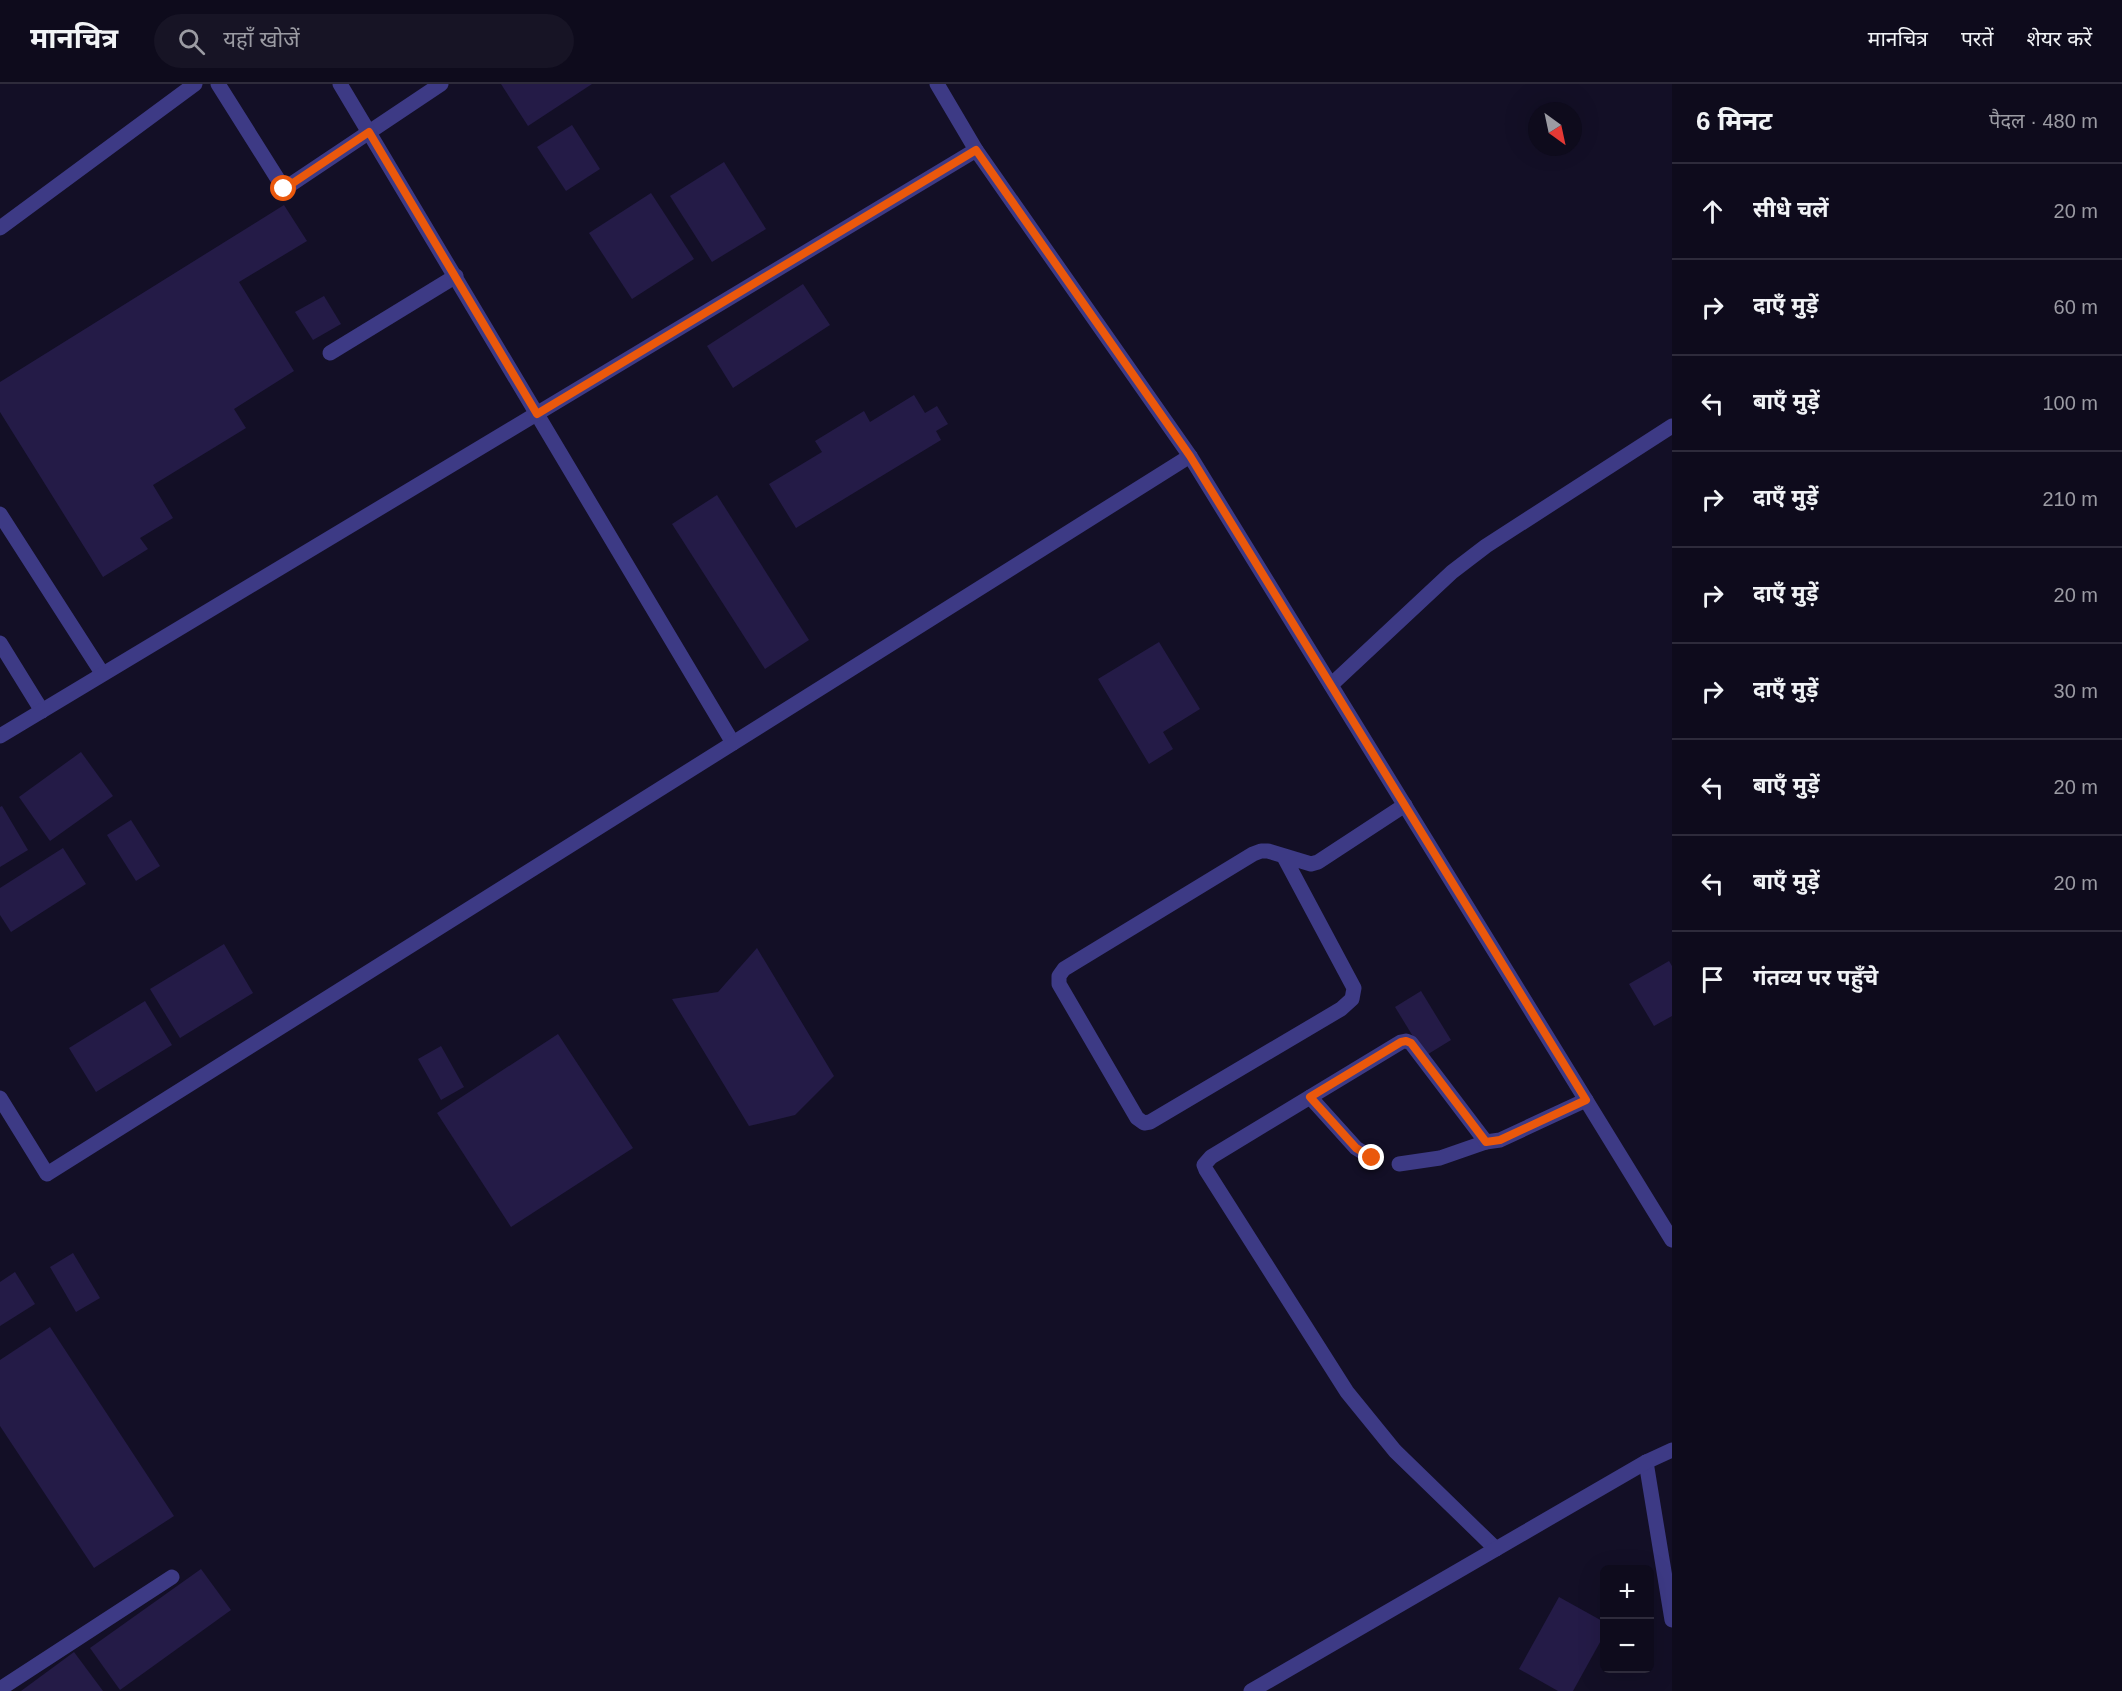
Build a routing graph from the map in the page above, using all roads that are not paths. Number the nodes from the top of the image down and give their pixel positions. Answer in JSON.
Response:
{"nodes":[{"id":1,"x":195,"y":84,"type":"edge"},
{"id":2,"x":218,"y":84,"type":"edge"},
{"id":3,"x":340,"y":84,"type":"edge"},
{"id":4,"x":441,"y":84,"type":"edge"},
{"id":5,"x":937,"y":84,"type":"edge"},
{"id":6,"x":369,"y":132,"type":"junction"},
{"id":7,"x":976,"y":150,"type":"junction"},
{"id":8,"x":0,"y":228,"type":"edge"},
{"id":9,"x":456,"y":276,"type":"junction"},
{"id":10,"x":330,"y":353,"type":"dead end"},
{"id":11,"x":537,"y":414,"type":"junction"},
{"id":12,"x":1672,"y":426,"type":"edge"},
{"id":13,"x":1190,"y":456,"type":"junction"},
{"id":14,"x":0,"y":514,"type":"edge"},
{"id":15,"x":0,"y":643,"type":"edge"},
{"id":16,"x":102,"y":673,"type":"junction"},
{"id":17,"x":1331,"y":686,"type":"junction"},
{"id":18,"x":42,"y":711,"type":"junction"},
{"id":19,"x":0,"y":736,"type":"edge"},
{"id":20,"x":733,"y":743,"type":"junction"},
{"id":21,"x":1405,"y":806,"type":"junction"},
{"id":22,"x":1284,"y":857,"type":"junction"},
{"id":23,"x":1310,"y":1097,"type":"junction"},
{"id":24,"x":0,"y":1098,"type":"edge"},
{"id":25,"x":1586,"y":1100,"type":"junction"},
{"id":26,"x":1486,"y":1142,"type":"junction"},
{"id":27,"x":1372,"y":1158,"type":"dead end"},
{"id":28,"x":1399,"y":1164,"type":"dead end"},
{"id":29,"x":1672,"y":1240,"type":"edge"},
{"id":30,"x":1672,"y":1450,"type":"edge"},
{"id":31,"x":1646,"y":1462,"type":"junction"},
{"id":32,"x":1496,"y":1549,"type":"junction"},
{"id":33,"x":172,"y":1577,"type":"dead end"},
{"id":34,"x":1672,"y":1620,"type":"edge"},
{"id":35,"x":0,"y":1689,"type":"edge"},
{"id":36,"x":1251,"y":1691,"type":"edge"}],
"edges":[{"from":1,"to":8,"type":"street"},
{"from":2,"to":6,"type":"street"},
{"from":3,"to":6,"type":"street"},
{"from":4,"to":6,"type":"street"},
{"from":5,"to":7,"type":"street"},
{"from":6,"to":9,"type":"street"},
{"from":7,"to":11,"type":"street"},
{"from":7,"to":13,"type":"street"},
{"from":9,"to":10,"type":"street"},
{"from":9,"to":11,"type":"street"},
{"from":11,"to":16,"type":"street"},
{"from":11,"to":20,"type":"street"},
{"from":12,"to":17,"type":"street"},
{"from":13,"to":17,"type":"street"},
{"from":13,"to":20,"type":"street"},
{"from":14,"to":16,"type":"street"},
{"from":15,"to":18,"type":"street"},
{"from":16,"to":18,"type":"street"},
{"from":17,"to":21,"type":"street"},
{"from":18,"to":19,"type":"street"},
{"from":20,"to":24,"type":"street"},
{"from":21,"to":22,"type":"street"},
{"from":21,"to":25,"type":"street"},
{"from":22,"to":22,"type":"street"},
{"from":23,"to":26,"type":"street"},
{"from":23,"to":27,"type":"street"},
{"from":23,"to":32,"type":"street"},
{"from":25,"to":26,"type":"street"},
{"from":25,"to":29,"type":"street"},
{"from":26,"to":28,"type":"street"},
{"from":30,"to":31,"type":"street"},
{"from":31,"to":32,"type":"street"},
{"from":31,"to":34,"type":"street"},
{"from":32,"to":36,"type":"street"},
{"from":33,"to":35,"type":"street"}]}
